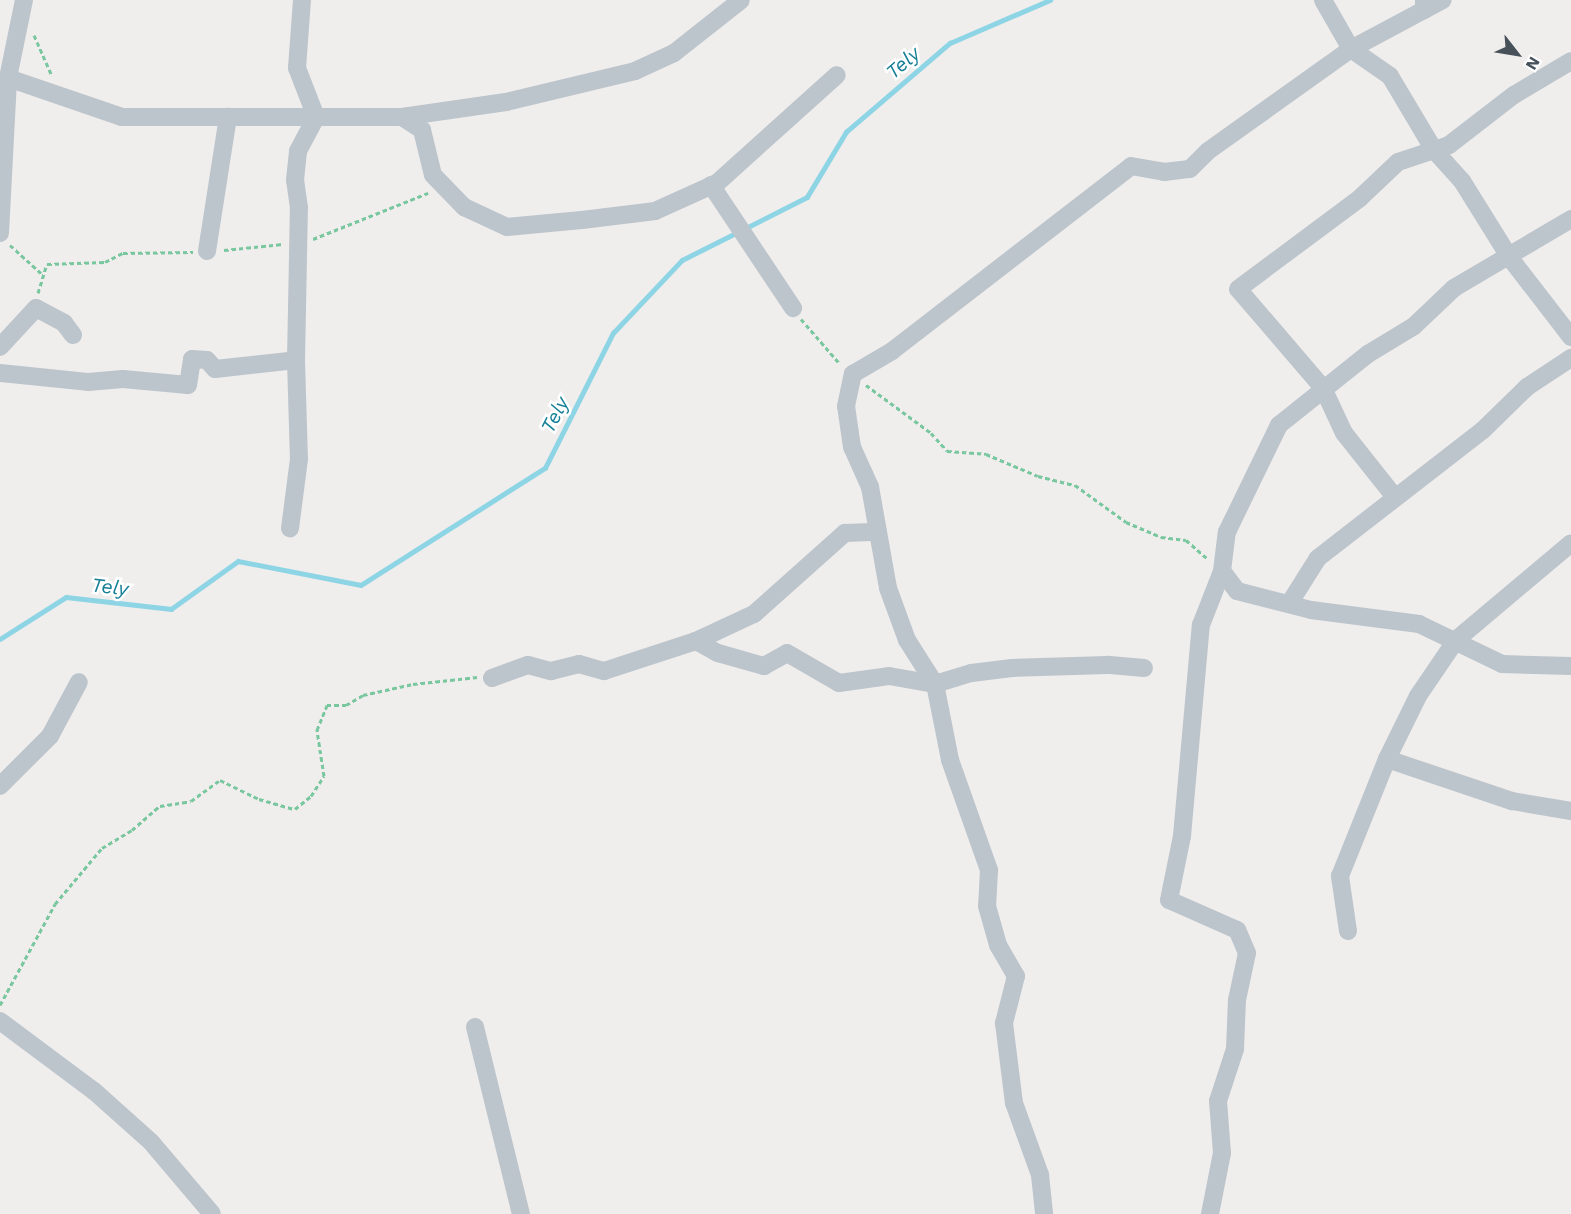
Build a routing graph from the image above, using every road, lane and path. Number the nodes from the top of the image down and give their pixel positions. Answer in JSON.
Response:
{"nodes":[{"id":1,"x":302,"y":0,"type":"edge"},
{"id":2,"x":741,"y":0,"type":"edge"},
{"id":3,"x":1323,"y":0,"type":"edge"},
{"id":4,"x":1443,"y":0,"type":"edge"},
{"id":5,"x":23,"y":4,"type":"edge"},
{"id":6,"x":1424,"y":5,"type":"edge"},
{"id":7,"x":1351,"y":49,"type":"junction"},
{"id":8,"x":1571,"y":61,"type":"edge"},
{"id":9,"x":837,"y":75,"type":"dead end"},
{"id":10,"x":8,"y":78,"type":"junction"},
{"id":11,"x":64,"y":99,"type":"junction"},
{"id":12,"x":228,"y":117,"type":"junction"},
{"id":13,"x":316,"y":117,"type":"junction"},
{"id":14,"x":402,"y":117,"type":"junction"},
{"id":15,"x":1434,"y":150,"type":"junction"},
{"id":16,"x":711,"y":185,"type":"junction"},
{"id":17,"x":444,"y":187,"type":"junction"},
{"id":18,"x":1571,"y":219,"type":"edge"},
{"id":19,"x":0,"y":233,"type":"edge"},
{"id":20,"x":296,"y":242,"type":"junction"},
{"id":21,"x":207,"y":251,"type":"junction"},
{"id":22,"x":1510,"y":258,"type":"junction"},
{"id":23,"x":42,"y":274,"type":"junction"},
{"id":24,"x":36,"y":308,"type":"junction"},
{"id":25,"x":793,"y":308,"type":"joint"},
{"id":26,"x":73,"y":335,"type":"dead end"},
{"id":27,"x":1571,"y":337,"type":"edge"},
{"id":28,"x":0,"y":347,"type":"edge"},
{"id":29,"x":1571,"y":358,"type":"edge"},
{"id":30,"x":296,"y":360,"type":"junction"},
{"id":31,"x":0,"y":373,"type":"edge"},
{"id":32,"x":853,"y":374,"type":"junction"},
{"id":33,"x":1323,"y":388,"type":"junction"},
{"id":34,"x":1394,"y":496,"type":"junction"},
{"id":35,"x":290,"y":528,"type":"dead end"},
{"id":36,"x":878,"y":532,"type":"junction"},
{"id":37,"x":1571,"y":543,"type":"edge"},
{"id":38,"x":1222,"y":571,"type":"junction"},
{"id":39,"x":1289,"y":604,"type":"junction"},
{"id":40,"x":1456,"y":640,"type":"junction"},
{"id":41,"x":696,"y":641,"type":"junction"},
{"id":42,"x":1571,"y":666,"type":"edge"},
{"id":43,"x":1144,"y":668,"type":"dead end"},
{"id":44,"x":492,"y":678,"type":"joint"},
{"id":45,"x":79,"y":682,"type":"dead end"},
{"id":46,"x":935,"y":684,"type":"junction"},
{"id":47,"x":1387,"y":759,"type":"junction"},
{"id":48,"x":0,"y":786,"type":"edge"},
{"id":49,"x":1571,"y":812,"type":"edge"},
{"id":50,"x":1348,"y":931,"type":"dead end"},
{"id":51,"x":0,"y":1005,"type":"edge"},
{"id":52,"x":0,"y":1021,"type":"edge"},
{"id":53,"x":476,"y":1027,"type":"dead end"},
{"id":54,"x":212,"y":1214,"type":"edge"},
{"id":55,"x":521,"y":1214,"type":"edge"},
{"id":56,"x":1044,"y":1214,"type":"edge"},
{"id":57,"x":1210,"y":1214,"type":"edge"}],
"edges":[{"from":1,"to":13,"type":"street"},
{"from":2,"to":14,"type":"street"},
{"from":3,"to":7,"type":"street"},
{"from":4,"to":6,"type":"street"},
{"from":5,"to":10,"type":"street"},
{"from":5,"to":11,"type":"path"},
{"from":6,"to":7,"type":"street"},
{"from":7,"to":15,"type":"street"},
{"from":7,"to":32,"type":"street"},
{"from":8,"to":15,"type":"street"},
{"from":9,"to":16,"type":"street"},
{"from":10,"to":11,"type":"street"},
{"from":10,"to":19,"type":"street"},
{"from":11,"to":12,"type":"street"},
{"from":12,"to":13,"type":"street"},
{"from":12,"to":21,"type":"street"},
{"from":13,"to":14,"type":"street"},
{"from":13,"to":20,"type":"street"},
{"from":14,"to":17,"type":"street"},
{"from":15,"to":22,"type":"street"},
{"from":15,"to":33,"type":"street"},
{"from":16,"to":17,"type":"street"},
{"from":16,"to":25,"type":"street"},
{"from":17,"to":20,"type":"path"},
{"from":18,"to":22,"type":"street"},
{"from":19,"to":23,"type":"path"},
{"from":20,"to":21,"type":"path"},
{"from":20,"to":30,"type":"street"},
{"from":21,"to":23,"type":"path"},
{"from":22,"to":27,"type":"street"},
{"from":22,"to":33,"type":"street"},
{"from":23,"to":24,"type":"path"},
{"from":24,"to":26,"type":"street"},
{"from":24,"to":28,"type":"street"},
{"from":25,"to":32,"type":"path"},
{"from":29,"to":34,"type":"street"},
{"from":30,"to":31,"type":"street"},
{"from":30,"to":35,"type":"street"},
{"from":32,"to":36,"type":"street"},
{"from":32,"to":38,"type":"path"},
{"from":33,"to":34,"type":"street"},
{"from":33,"to":38,"type":"street"},
{"from":34,"to":39,"type":"street"},
{"from":36,"to":41,"type":"street"},
{"from":36,"to":46,"type":"street"},
{"from":37,"to":40,"type":"street"},
{"from":38,"to":39,"type":"street"},
{"from":38,"to":57,"type":"street"},
{"from":39,"to":40,"type":"street"},
{"from":40,"to":42,"type":"street"},
{"from":40,"to":47,"type":"street"},
{"from":41,"to":44,"type":"street"},
{"from":41,"to":46,"type":"street"},
{"from":43,"to":46,"type":"street"},
{"from":44,"to":51,"type":"path"},
{"from":45,"to":48,"type":"street"},
{"from":46,"to":56,"type":"street"},
{"from":47,"to":49,"type":"street"},
{"from":47,"to":50,"type":"street"},
{"from":52,"to":54,"type":"street"},
{"from":53,"to":55,"type":"street"}]}
